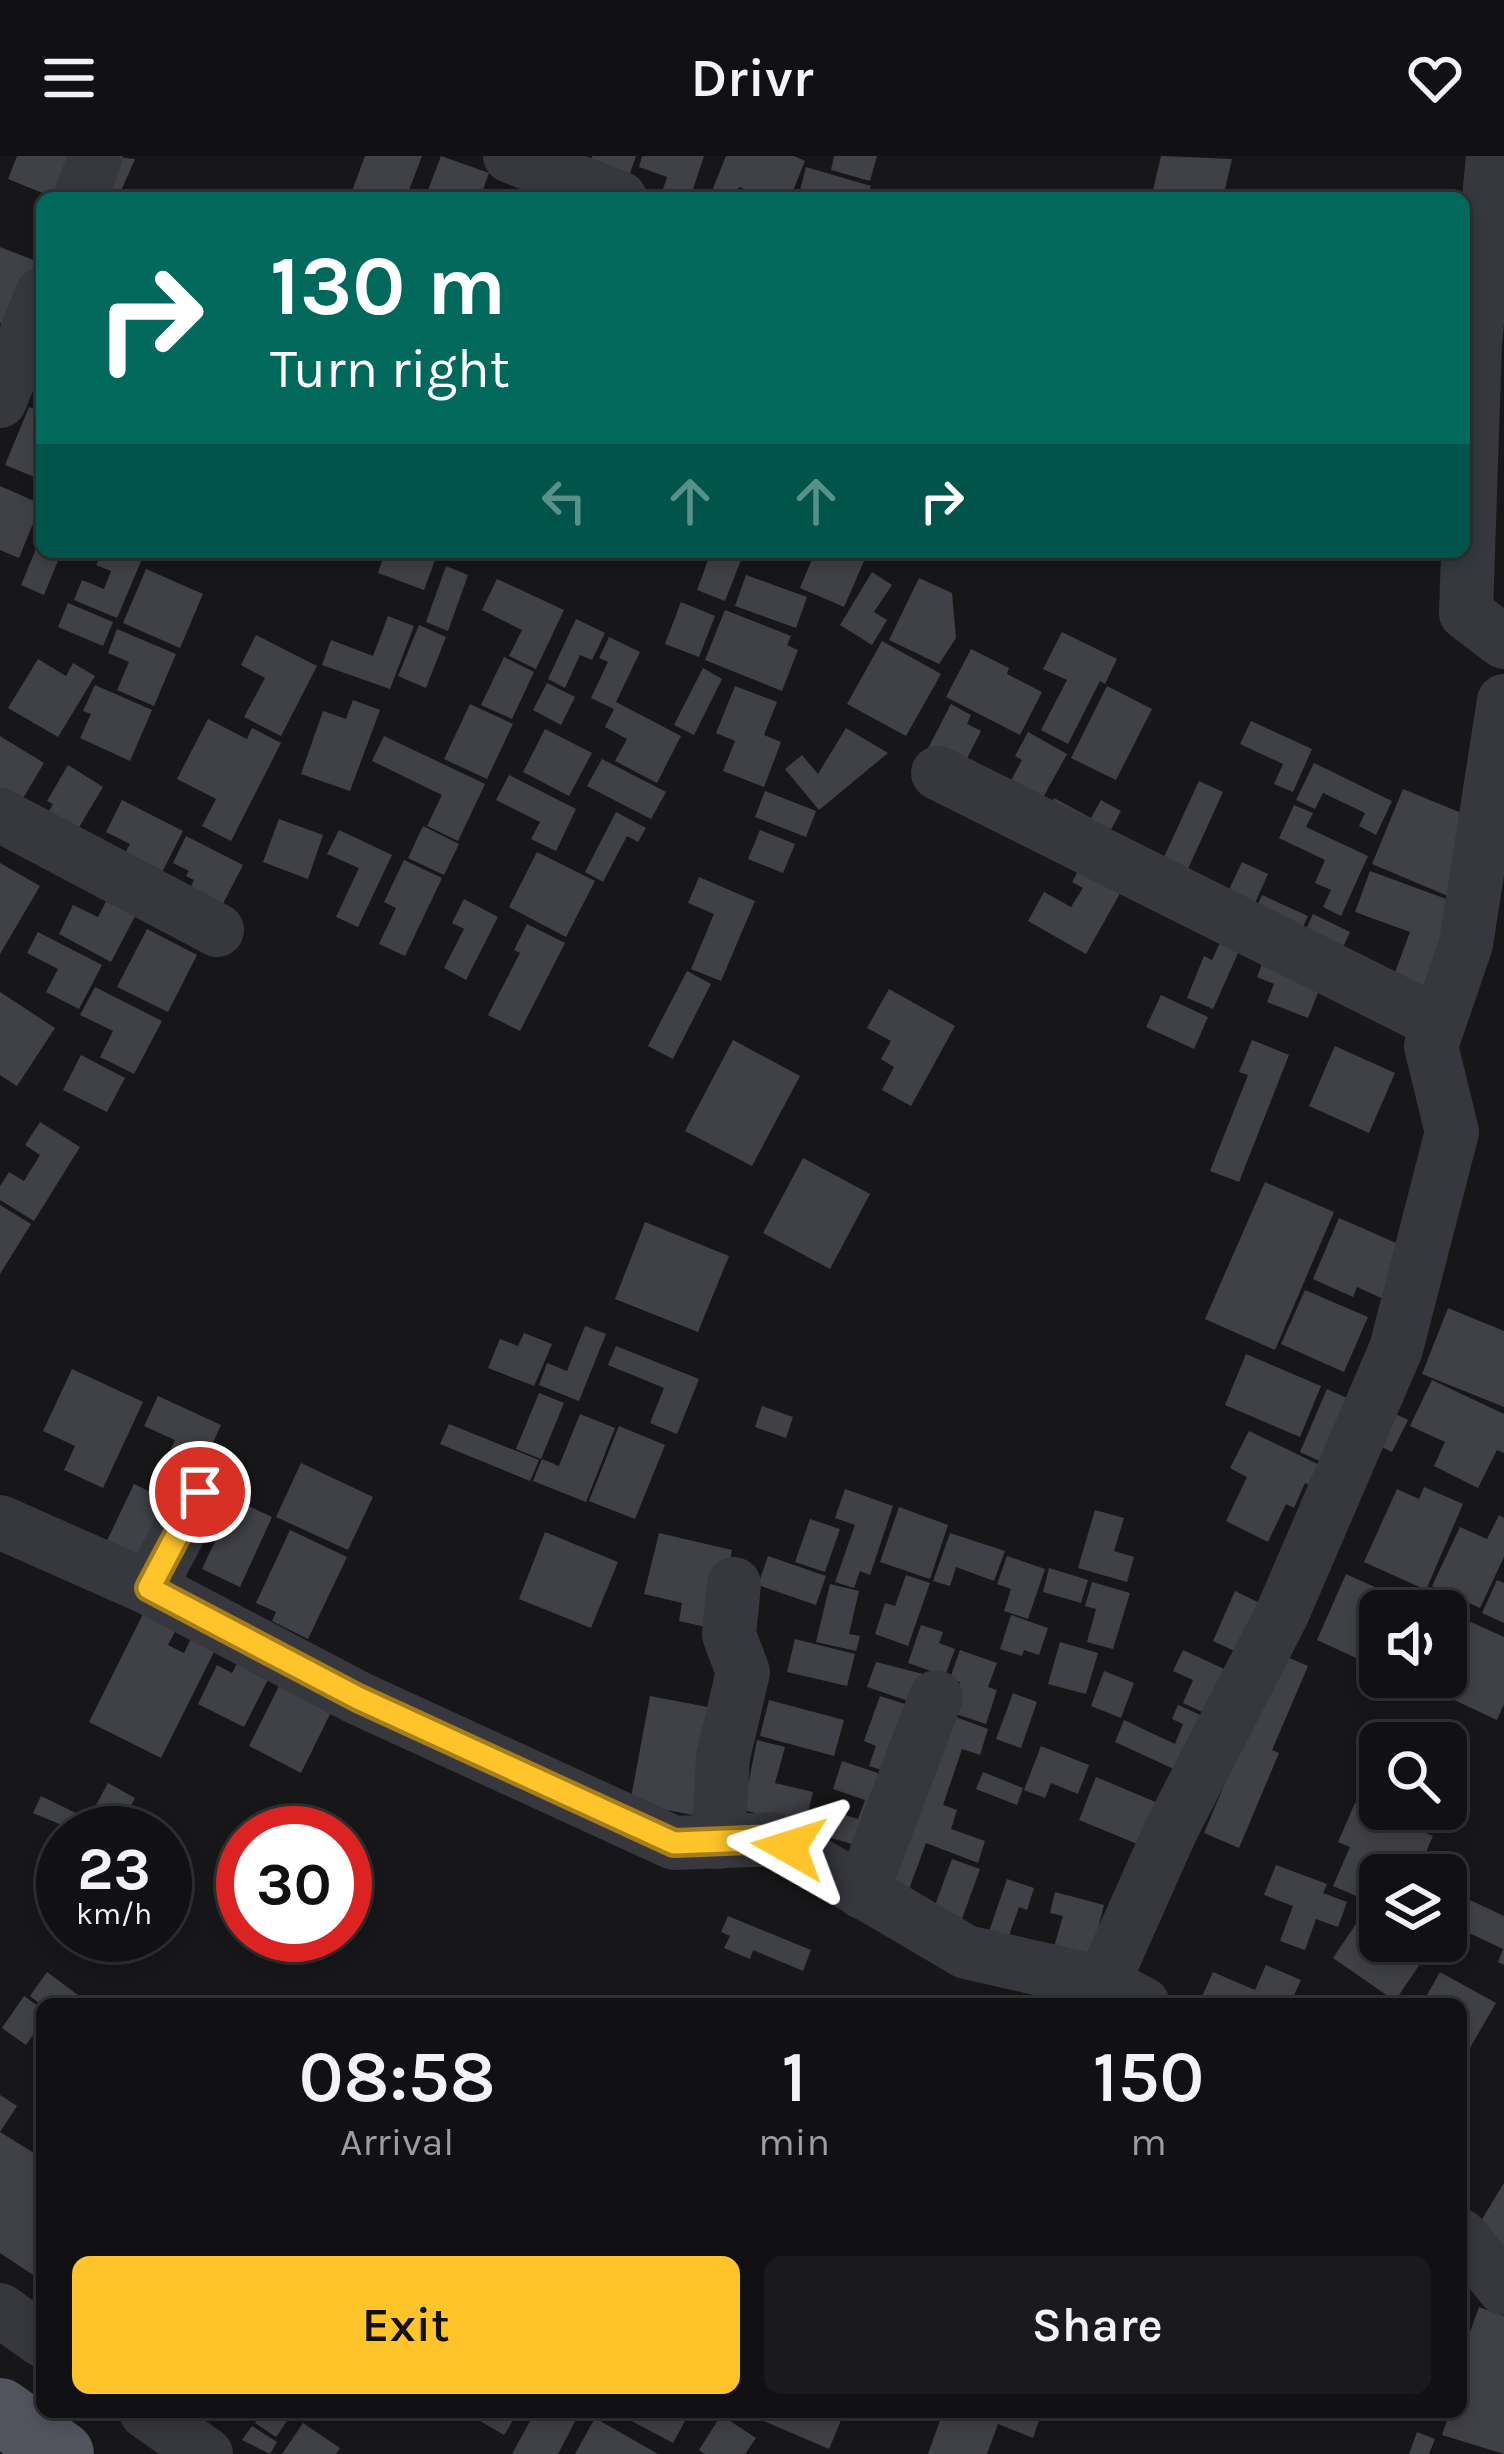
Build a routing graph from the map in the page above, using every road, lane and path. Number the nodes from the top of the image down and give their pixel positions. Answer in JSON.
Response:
{"nodes":[{"id":1,"x":96,"y":156,"type":"edge"},
{"id":2,"x":510,"y":156,"type":"edge"},
{"id":3,"x":1493,"y":156,"type":"edge"},
{"id":4,"x":82,"y":192,"type":"edge"},
{"id":5,"x":604,"y":192,"type":"edge"},
{"id":6,"x":36,"y":309,"type":"edge"},
{"id":7,"x":1470,"y":391,"type":"edge"},
{"id":8,"x":0,"y":401,"type":"edge"},
{"id":9,"x":1467,"y":558,"type":"edge"},
{"id":10,"x":1504,"y":642,"type":"edge"},
{"id":11,"x":1504,"y":701,"type":"edge"},
{"id":12,"x":938,"y":773,"type":"dead end"},
{"id":13,"x":0,"y":815,"type":"edge"},
{"id":14,"x":217,"y":930,"type":"dead end"},
{"id":15,"x":1438,"y":1023,"type":"junction"},
{"id":16,"x":200,"y":1492,"type":"dead end"},
{"id":17,"x":0,"y":1522,"type":"edge"},
{"id":18,"x":734,"y":1584,"type":"dead end"},
{"id":19,"x":149,"y":1588,"type":"junction"},
{"id":20,"x":936,"y":1697,"type":"dead end"},
{"id":21,"x":718,"y":1842,"type":"junction"},
{"id":22,"x":862,"y":1892,"type":"junction"},
{"id":23,"x":1123,"y":1993,"type":"edge"},
{"id":24,"x":1467,"y":2243,"type":"edge"},
{"id":25,"x":1503,"y":2286,"type":"edge"},
{"id":26,"x":0,"y":2310,"type":"edge"},
{"id":27,"x":36,"y":2336,"type":"edge"},
{"id":28,"x":0,"y":2411,"type":"edge"},
{"id":29,"x":155,"y":2418,"type":"edge"},
{"id":30,"x":61,"y":2454,"type":"edge"},
{"id":31,"x":206,"y":2454,"type":"edge"}],
"edges":[{"from":1,"to":4,"type":"street"},
{"from":2,"to":5,"type":"street"},
{"from":3,"to":7,"type":"street"},
{"from":6,"to":8,"type":"street"},
{"from":9,"to":10,"type":"street"},
{"from":11,"to":15,"type":"street"},
{"from":12,"to":15,"type":"street"},
{"from":13,"to":14,"type":"street"},
{"from":15,"to":23,"type":"street"},
{"from":16,"to":19,"type":"street"},
{"from":17,"to":19,"type":"street"},
{"from":18,"to":21,"type":"street"},
{"from":19,"to":21,"type":"street"},
{"from":20,"to":22,"type":"street"},
{"from":21,"to":22,"type":"street"},
{"from":22,"to":23,"type":"street"},
{"from":24,"to":25,"type":"street"},
{"from":26,"to":27,"type":"street"},
{"from":28,"to":30,"type":"main road"},
{"from":29,"to":31,"type":"street"}]}
